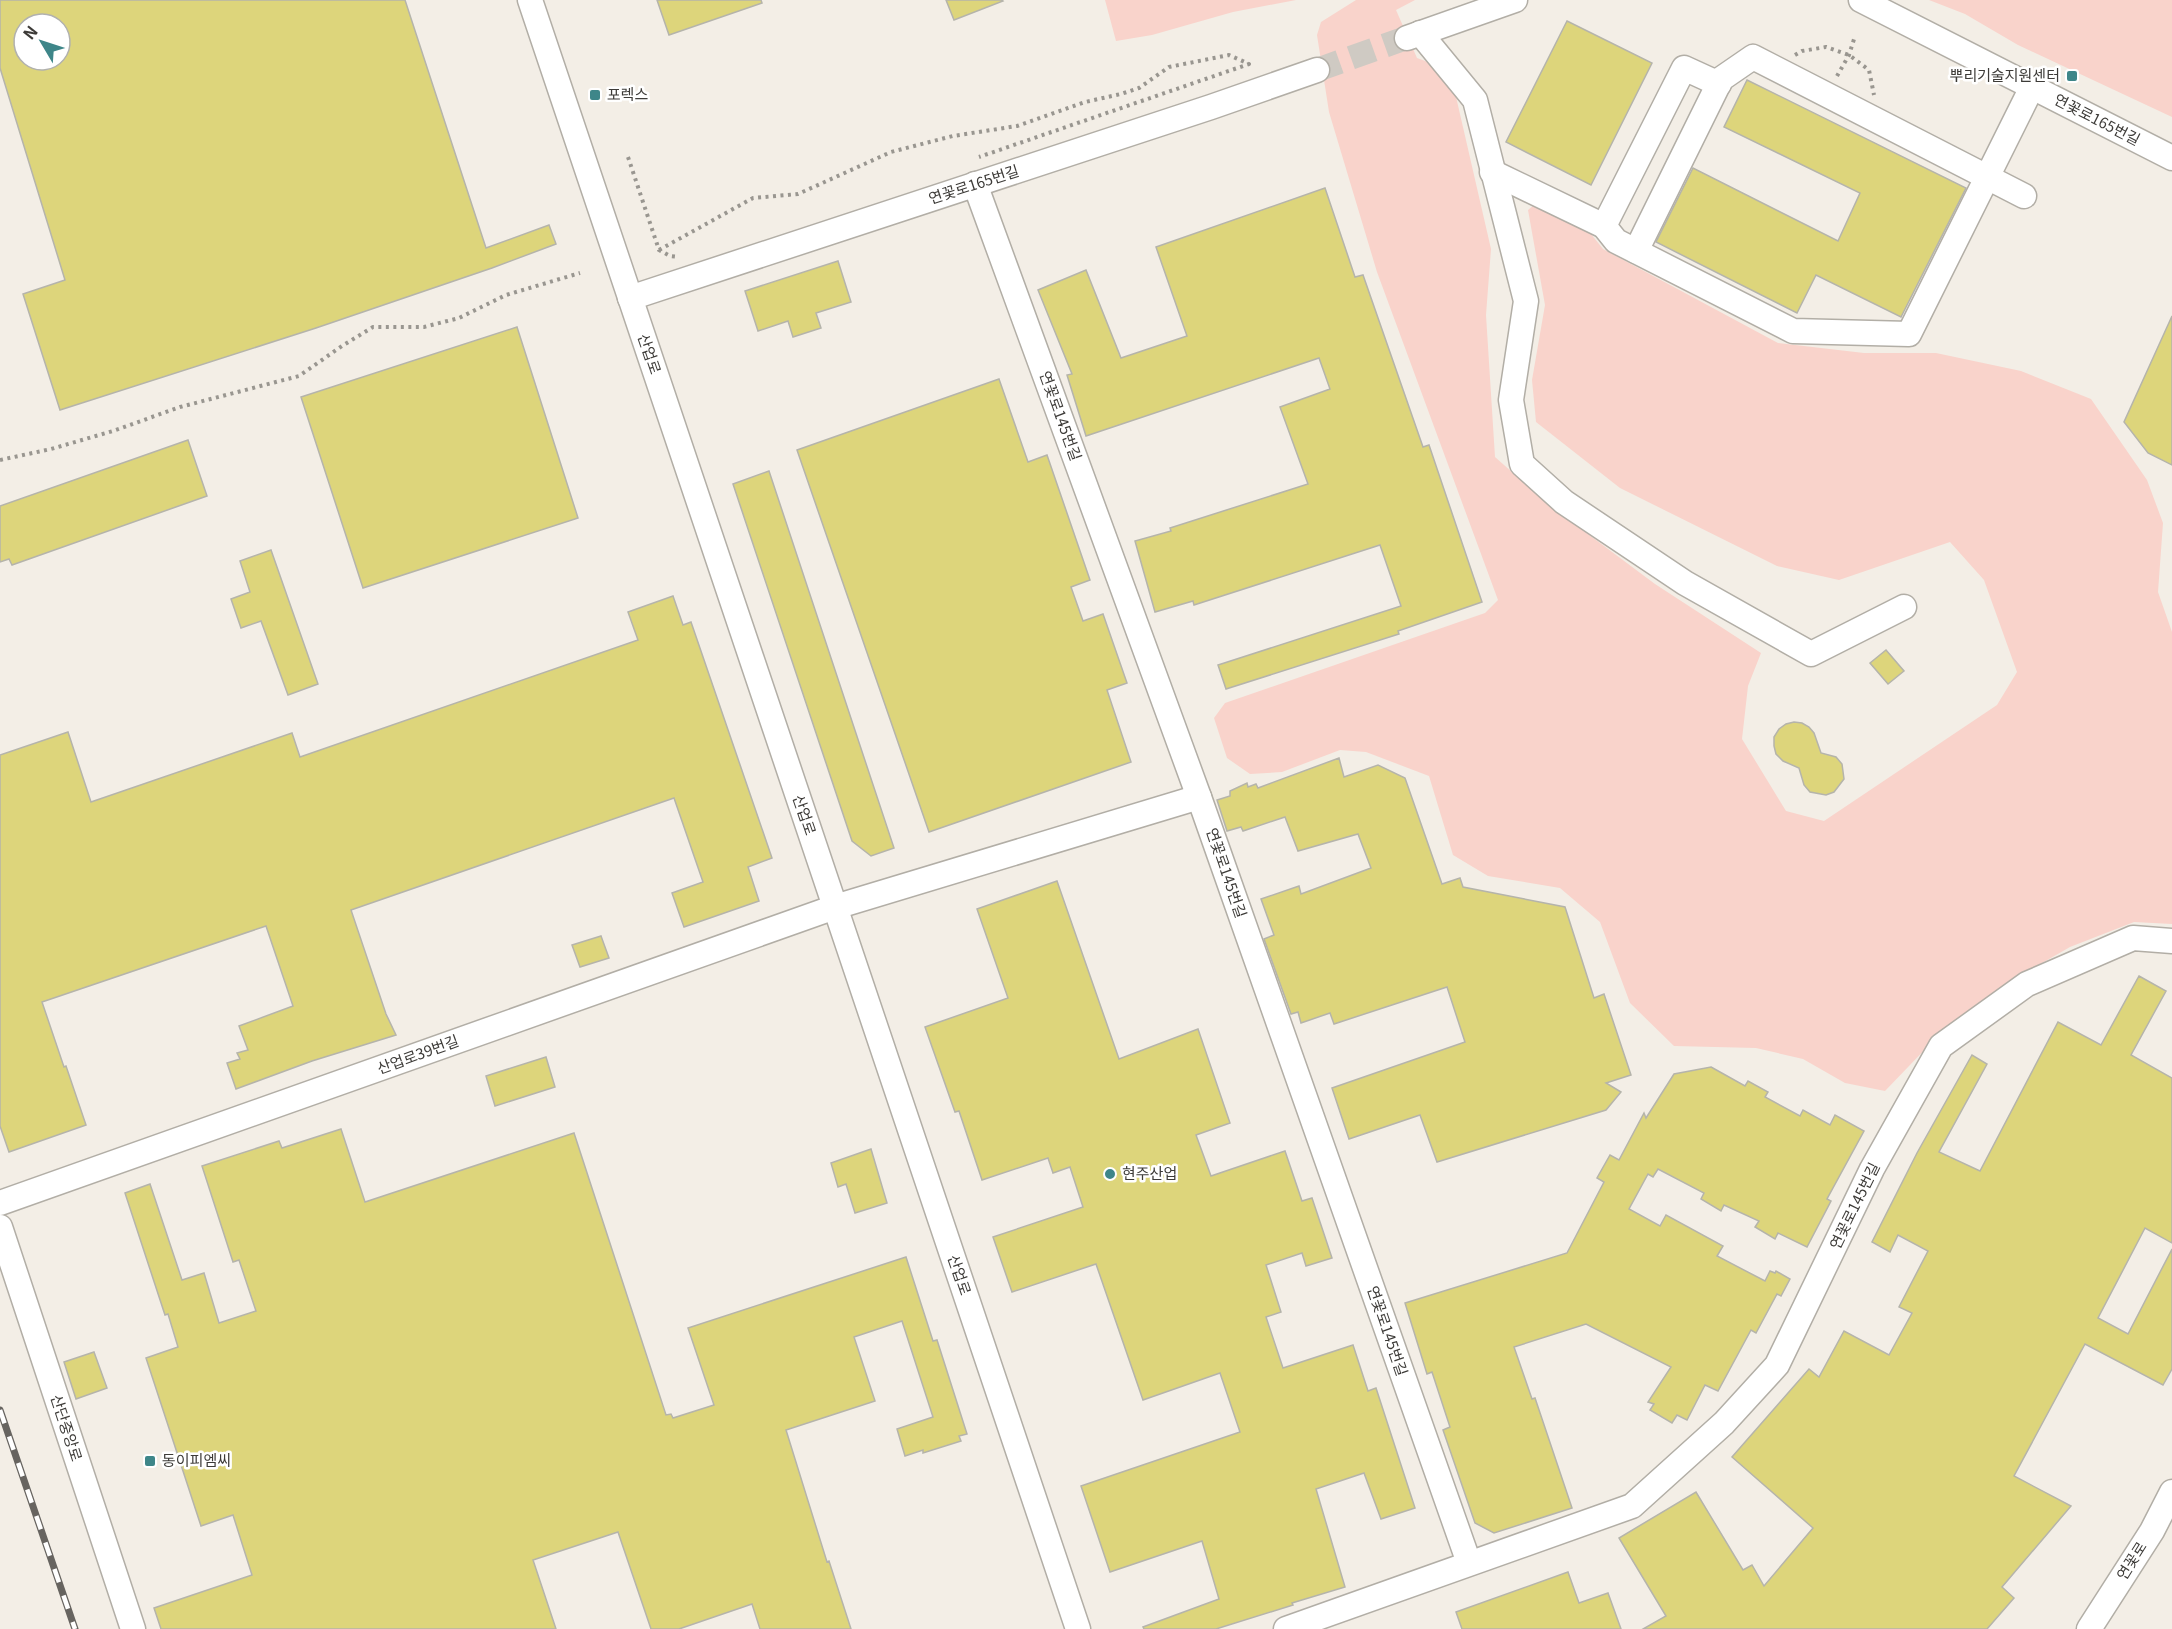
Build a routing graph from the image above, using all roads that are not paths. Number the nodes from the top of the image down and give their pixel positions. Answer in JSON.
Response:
{"nodes":[{"id":1,"x":530,"y":0,"type":"edge"},
{"id":2,"x":1515,"y":0,"type":"edge"},
{"id":3,"x":1861,"y":0,"type":"edge"},
{"id":4,"x":1317,"y":69,"type":"tunnel mouth"},
{"id":5,"x":1719,"y":84,"type":"junction"},
{"id":6,"x":2032,"y":87,"type":"junction"},
{"id":7,"x":2172,"y":158,"type":"edge"},
{"id":8,"x":1492,"y":172,"type":"junction"},
{"id":9,"x":1988,"y":178,"type":"junction"},
{"id":10,"x":975,"y":184,"type":"junction"},
{"id":11,"x":2024,"y":196,"type":"dead end"},
{"id":12,"x":1604,"y":226,"type":"junction"},
{"id":13,"x":1636,"y":251,"type":"junction"},
{"id":14,"x":630,"y":298,"type":"junction"},
{"id":15,"x":1904,"y":607,"type":"dead end"},
{"id":16,"x":1199,"y":797,"type":"junction"},
{"id":17,"x":835,"y":907,"type":"junction"},
{"id":18,"x":2172,"y":941,"type":"edge"},
{"id":19,"x":0,"y":1203,"type":"edge"},
{"id":20,"x":0,"y":1227,"type":"edge"},
{"id":21,"x":2172,"y":1492,"type":"edge"},
{"id":22,"x":1470,"y":1563,"type":"junction"},
{"id":23,"x":133,"y":1629,"type":"edge"},
{"id":24,"x":1078,"y":1629,"type":"edge"},
{"id":25,"x":1286,"y":1629,"type":"edge"},
{"id":26,"x":2089,"y":1629,"type":"edge"}],
"edges":[{"from":1,"to":14,"type":"street","name":"산업로"},
{"from":2,"to":8,"type":"street"},
{"from":3,"to":6,"type":"street","name":"연꽃로165번길"},
{"from":4,"to":10,"type":"street","name":"연꽃로165번길"},
{"from":5,"to":9,"type":"street"},
{"from":5,"to":12,"type":"street"},
{"from":5,"to":13,"type":"street"},
{"from":6,"to":7,"type":"street","name":"연꽃로165번길"},
{"from":6,"to":9,"type":"street"},
{"from":8,"to":12,"type":"street"},
{"from":8,"to":15,"type":"street"},
{"from":9,"to":11,"type":"street"},
{"from":9,"to":13,"type":"street"},
{"from":10,"to":14,"type":"street","name":"연꽃로165번길"},
{"from":10,"to":16,"type":"street","name":"연꽃로145번길"},
{"from":12,"to":13,"type":"street"},
{"from":14,"to":17,"type":"street","name":"산업로"},
{"from":16,"to":17,"type":"street","name":"산업로39번길"},
{"from":16,"to":22,"type":"street","name":"연꽃로145번길"},
{"from":17,"to":19,"type":"street","name":"산업로39번길"},
{"from":17,"to":24,"type":"street","name":"산업로"},
{"from":18,"to":22,"type":"street","name":"연꽃로145번길"},
{"from":20,"to":23,"type":"street","name":"산단중앙로"},
{"from":21,"to":26,"type":"street","name":"연꽃로"},
{"from":22,"to":25,"type":"street","name":"연꽃로145번길"}]}
